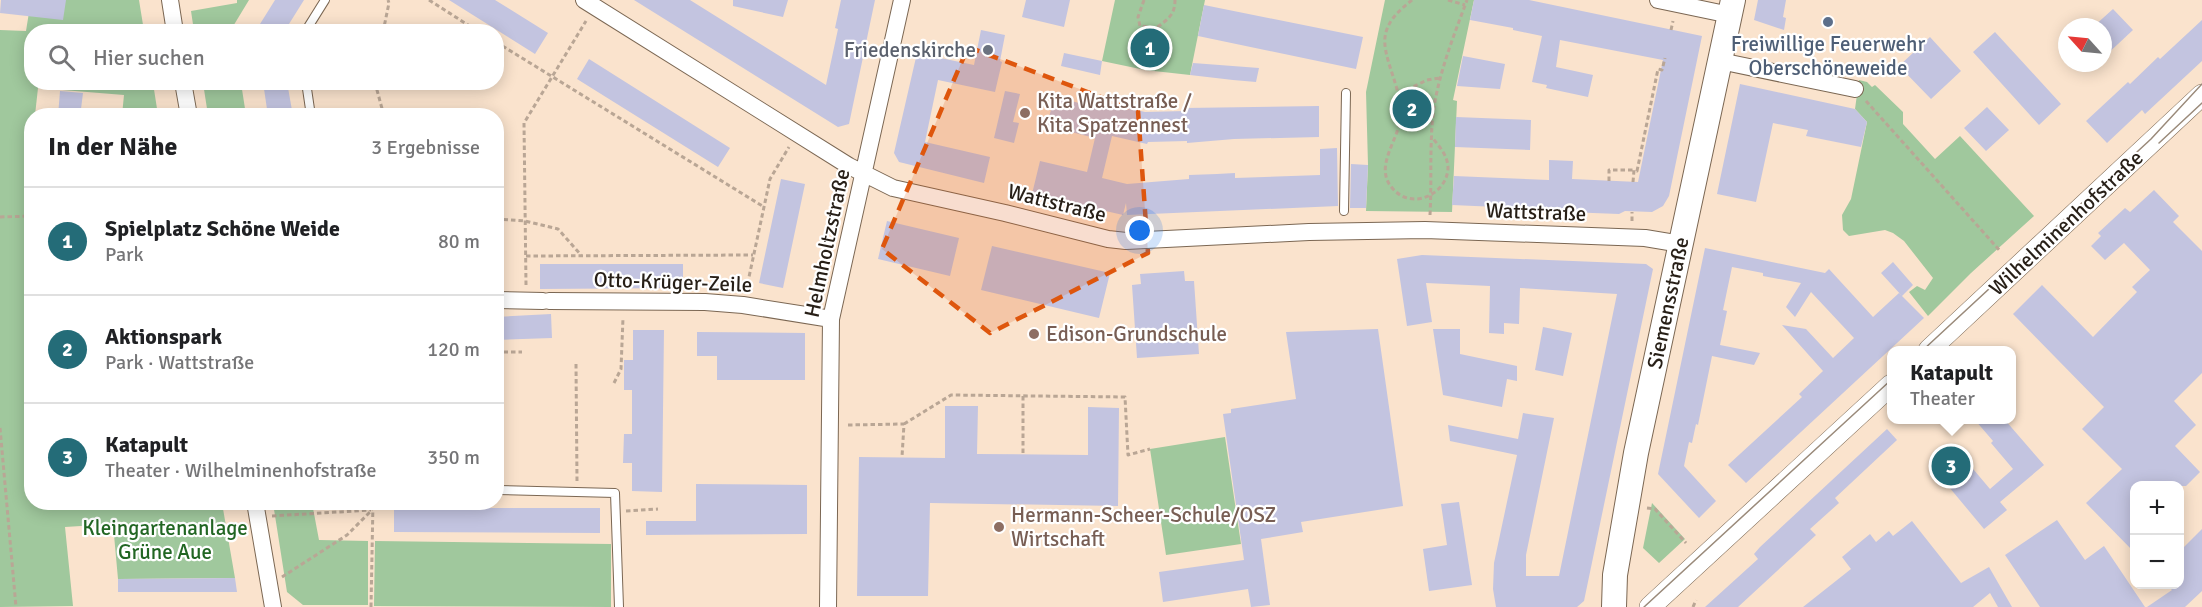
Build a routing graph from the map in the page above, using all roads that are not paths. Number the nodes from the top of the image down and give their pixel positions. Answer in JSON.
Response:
{"nodes":[{"id":1,"x":170,"y":0,"type":"edge"},
{"id":2,"x":325,"y":0,"type":"edge"},
{"id":3,"x":584,"y":0,"type":"edge"},
{"id":4,"x":902,"y":0,"type":"edge"},
{"id":5,"x":1658,"y":0,"type":"edge"},
{"id":6,"x":1731,"y":7,"type":"edge"},
{"id":7,"x":174,"y":24,"type":"edge"},
{"id":8,"x":310,"y":24,"type":"edge"},
{"id":9,"x":1720,"y":61,"type":"junction"},
{"id":10,"x":1854,"y":89,"type":"road end"},
{"id":11,"x":184,"y":90,"type":"edge"},
{"id":12,"x":307,"y":90,"type":"edge"},
{"id":13,"x":1346,"y":93,"type":"dead end"},
{"id":14,"x":2202,"y":95,"type":"edge"},
{"id":15,"x":188,"y":108,"type":"edge"},
{"id":16,"x":310,"y":108,"type":"edge"},
{"id":17,"x":864,"y":175,"type":"junction"},
{"id":18,"x":1344,"y":211,"type":"dead end"},
{"id":19,"x":1681,"y":244,"type":"junction"},
{"id":20,"x":504,"y":300,"type":"edge"},
{"id":21,"x":831,"y":319,"type":"junction"},
{"id":22,"x":1934,"y":346,"type":"edge"},
{"id":23,"x":1887,"y":389,"type":"edge"},
{"id":24,"x":504,"y":490,"type":"edge"},
{"id":25,"x":256,"y":510,"type":"edge"},
{"id":26,"x":273,"y":607,"type":"edge"},
{"id":27,"x":619,"y":607,"type":"edge"},
{"id":28,"x":828,"y":607,"type":"edge"},
{"id":29,"x":1614,"y":607,"type":"edge"},
{"id":30,"x":1650,"y":607,"type":"edge"}],
"edges":[{"from":1,"to":7,"type":"street"},
{"from":2,"to":8,"type":"lane"},
{"from":3,"to":17,"type":"street","name":"Wattstraße"},
{"from":4,"to":17,"type":"street","name":"Helmholtzstraße"},
{"from":5,"to":6,"type":"street"},
{"from":6,"to":9,"type":"main road","name":"Siemensstraße"},
{"from":9,"to":10,"type":"street"},
{"from":9,"to":19,"type":"main road","name":"Siemensstraße"},
{"from":11,"to":15,"type":"street"},
{"from":12,"to":16,"type":"lane"},
{"from":13,"to":18,"type":"lane"},
{"from":14,"to":22,"type":"street","name":"Wilhelminenhofstraße"},
{"from":17,"to":19,"type":"street","name":"Wattstraße"},
{"from":17,"to":21,"type":"street","name":"Helmholtzstraße"},
{"from":19,"to":29,"type":"main road","name":"Siemensstraße"},
{"from":20,"to":21,"type":"street","name":"Otto-Krüger-Zeile"},
{"from":21,"to":28,"type":"street","name":"Helmholtzstraße"},
{"from":23,"to":30,"type":"street"},
{"from":24,"to":27,"type":"lane"},
{"from":25,"to":26,"type":"street"}]}
